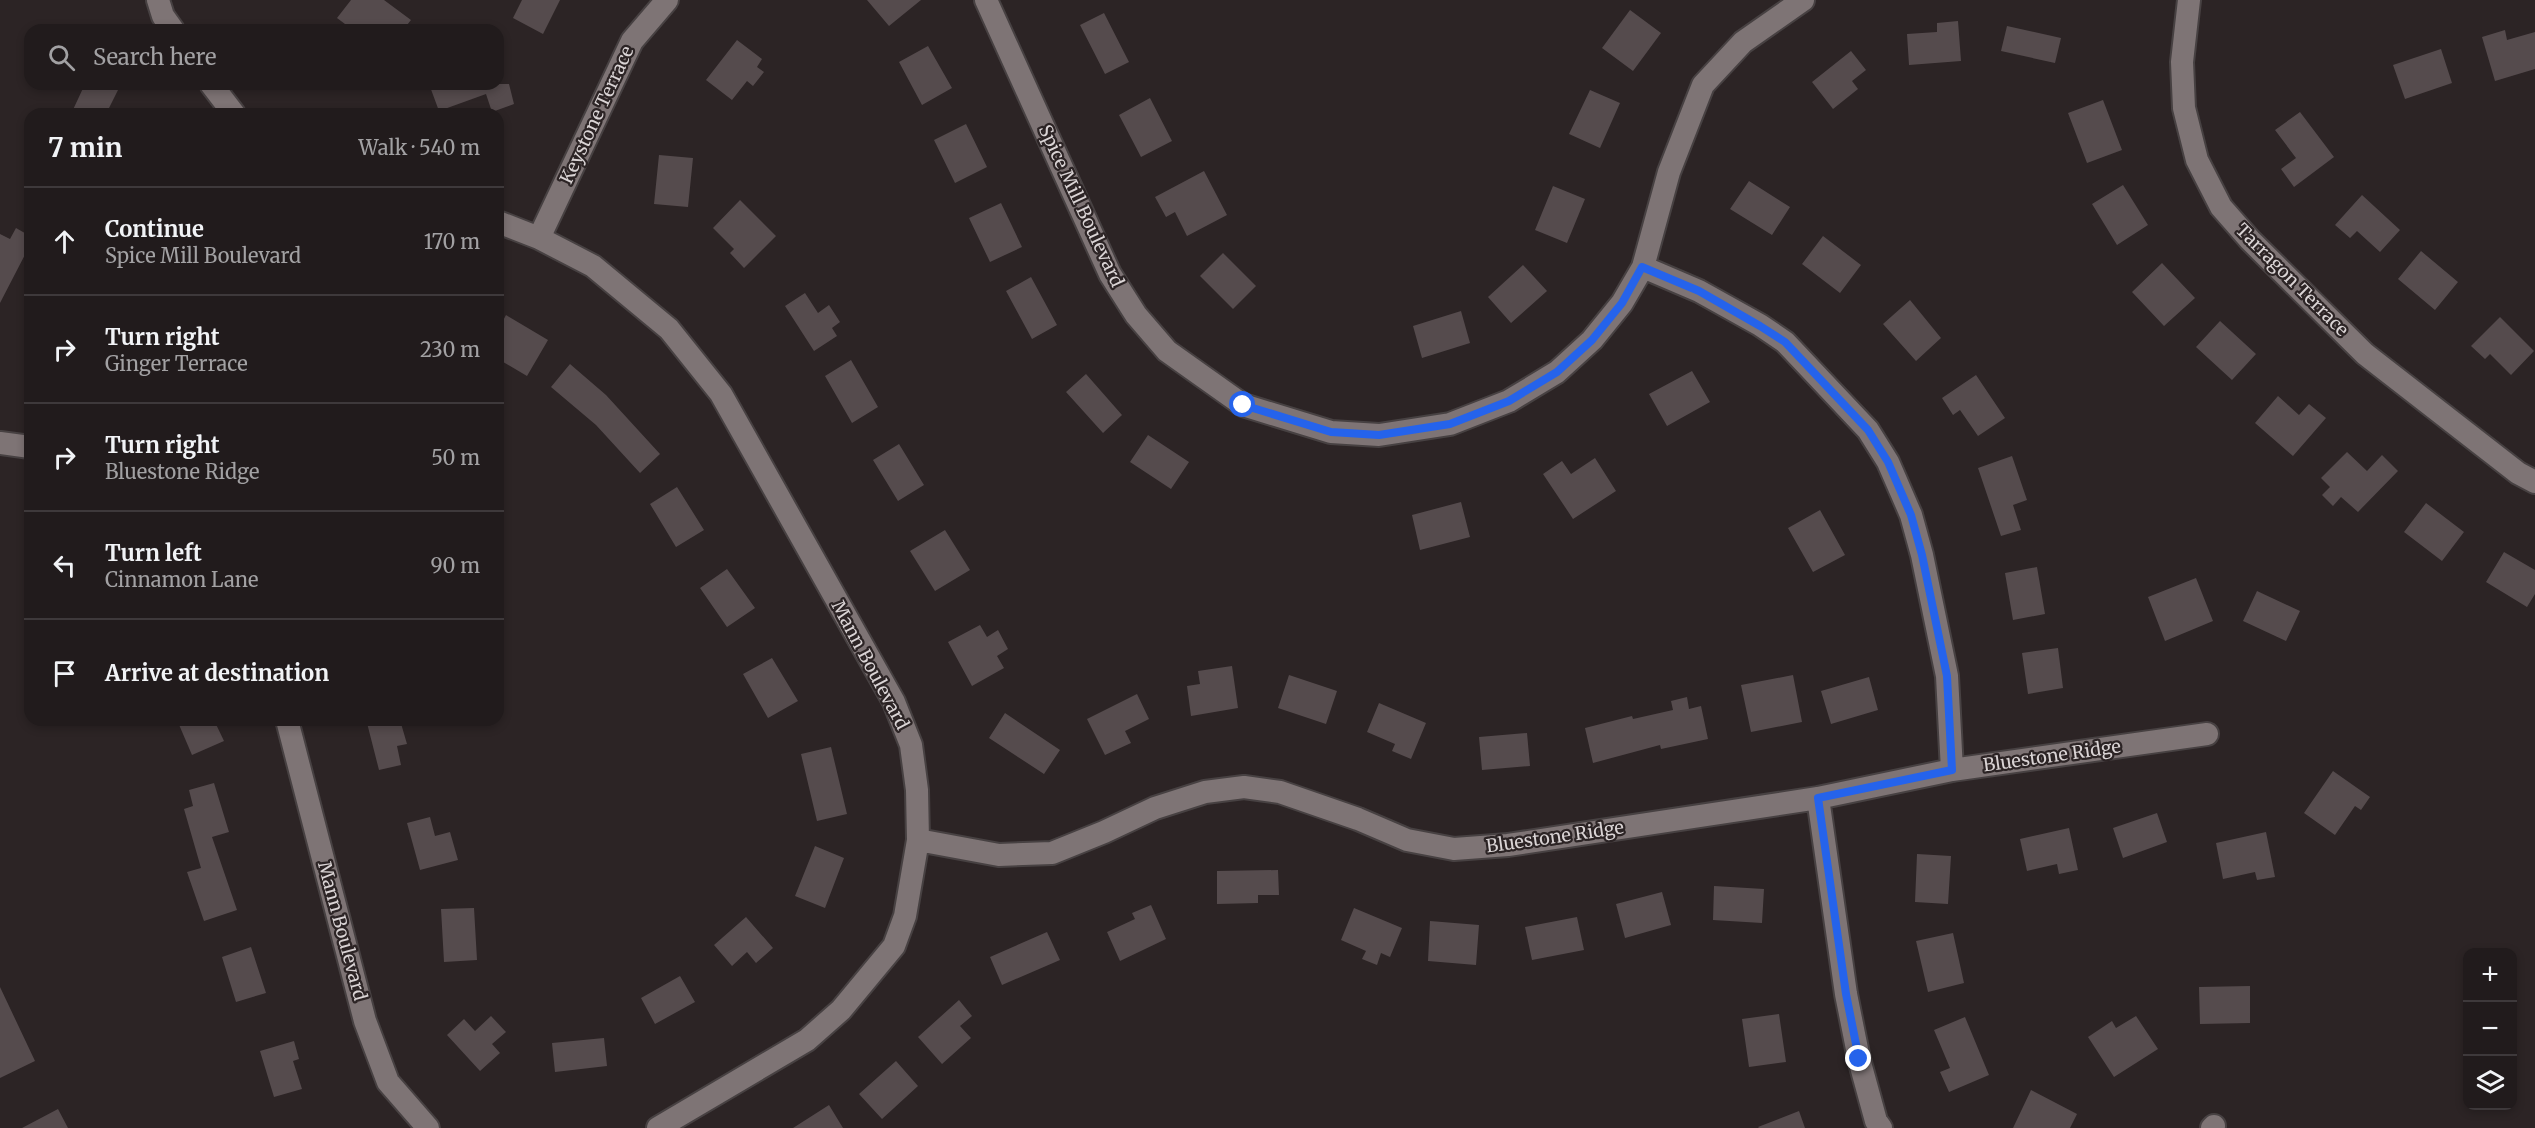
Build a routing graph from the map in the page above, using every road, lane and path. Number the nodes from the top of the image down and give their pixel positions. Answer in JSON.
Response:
{"nodes":[{"id":1,"x":158,"y":0,"type":"edge"},
{"id":2,"x":667,"y":0,"type":"edge"},
{"id":3,"x":986,"y":0,"type":"edge"},
{"id":4,"x":1803,"y":0,"type":"edge"},
{"id":5,"x":2189,"y":0,"type":"edge"},
{"id":6,"x":169,"y":24,"type":"edge"},
{"id":7,"x":216,"y":90,"type":"edge"},
{"id":8,"x":229,"y":108,"type":"edge"},
{"id":9,"x":504,"y":224,"type":"edge"},
{"id":10,"x":539,"y":238,"type":"junction"},
{"id":11,"x":1642,"y":267,"type":"junction"},
{"id":12,"x":0,"y":443,"type":"edge"},
{"id":13,"x":24,"y":446,"type":"edge"},
{"id":14,"x":2535,"y":482,"type":"edge"},
{"id":15,"x":289,"y":726,"type":"edge"},
{"id":16,"x":2207,"y":734,"type":"dead end"},
{"id":17,"x":1952,"y":770,"type":"junction"},
{"id":18,"x":1818,"y":798,"type":"junction"},
{"id":19,"x":918,"y":840,"type":"junction"},
{"id":20,"x":428,"y":1128,"type":"edge"},
{"id":21,"x":658,"y":1128,"type":"edge"},
{"id":22,"x":1881,"y":1128,"type":"edge"}],
"edges":[{"from":1,"to":6,"type":"street"},
{"from":2,"to":10,"type":"street","name":"Keystone Terrace"},
{"from":3,"to":11,"type":"street","name":"Spice Mill Boulevard"},
{"from":4,"to":11,"type":"street","name":"Spice Mill Boulevard"},
{"from":5,"to":14,"type":"street","name":"Tarragon Terrace"},
{"from":7,"to":8,"type":"street"},
{"from":9,"to":10,"type":"street","name":"Mann Boulevard"},
{"from":10,"to":19,"type":"street","name":"Mann Boulevard"},
{"from":11,"to":17,"type":"street"},
{"from":12,"to":13,"type":"street"},
{"from":15,"to":20,"type":"street","name":"Mann Boulevard"},
{"from":16,"to":17,"type":"street","name":"Bluestone Ridge"},
{"from":17,"to":18,"type":"street","name":"Bluestone Ridge"},
{"from":18,"to":19,"type":"street","name":"Bluestone Ridge"},
{"from":18,"to":22,"type":"street"},
{"from":19,"to":21,"type":"street","name":"Mann Boulevard"}]}
